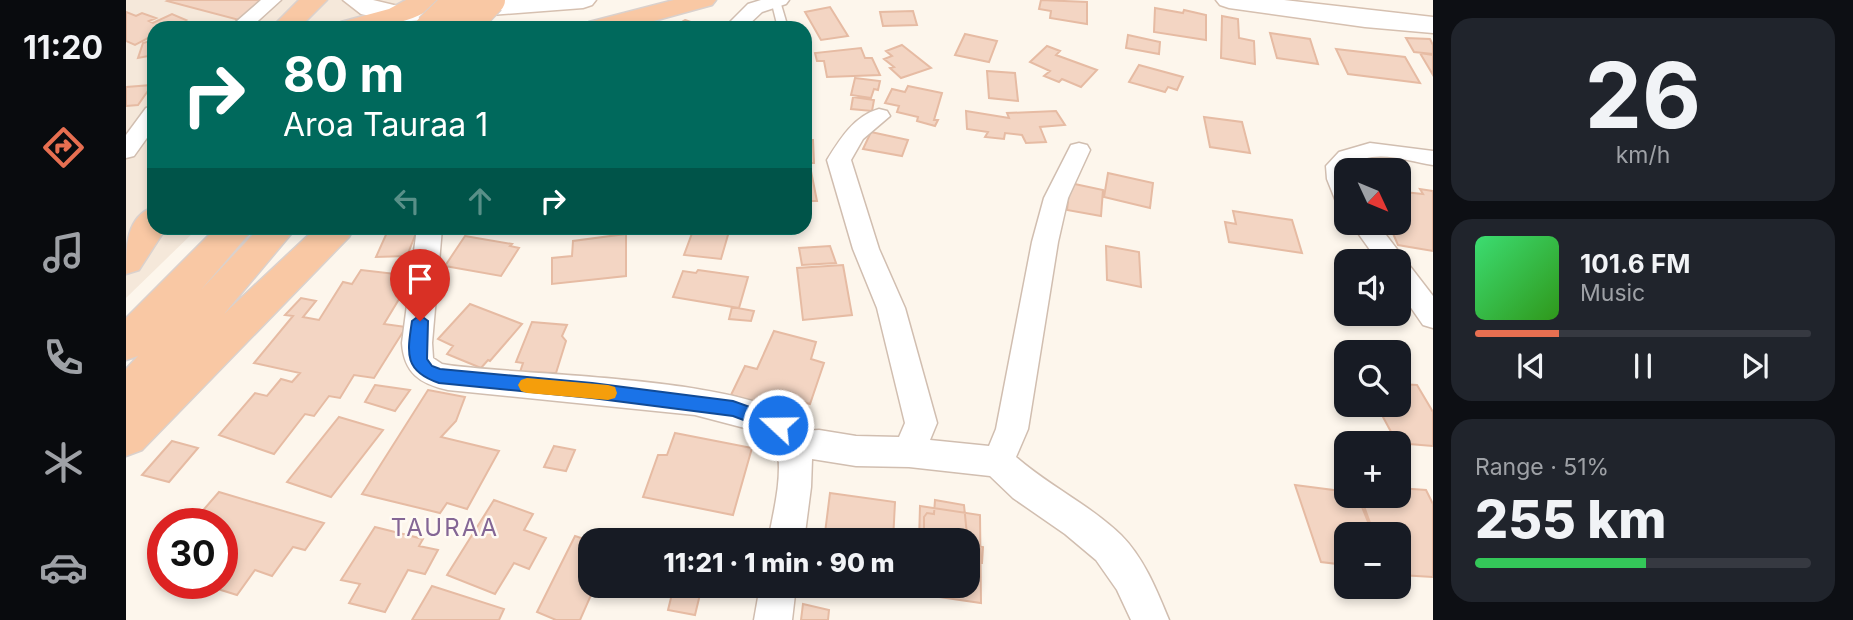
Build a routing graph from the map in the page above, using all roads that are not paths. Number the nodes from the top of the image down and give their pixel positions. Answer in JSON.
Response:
{"nodes":[{"id":1,"x":272,"y":0,"type":"edge"},
{"id":2,"x":314,"y":0,"type":"edge"},
{"id":3,"x":356,"y":0,"type":"edge"},
{"id":4,"x":436,"y":0,"type":"edge"},
{"id":5,"x":458,"y":0,"type":"edge"},
{"id":6,"x":491,"y":0,"type":"edge"},
{"id":7,"x":583,"y":0,"type":"edge"},
{"id":8,"x":592,"y":0,"type":"edge"},
{"id":9,"x":703,"y":0,"type":"edge"},
{"id":10,"x":1229,"y":0,"type":"edge"},
{"id":11,"x":426,"y":1,"type":"edge"},
{"id":12,"x":777,"y":1,"type":"edge"},
{"id":13,"x":409,"y":7,"type":"edge"},
{"id":14,"x":247,"y":21,"type":"edge"},
{"id":15,"x":292,"y":21,"type":"edge"},
{"id":16,"x":370,"y":21,"type":"edge"},
{"id":17,"x":436,"y":21,"type":"edge"},
{"id":18,"x":471,"y":21,"type":"edge"},
{"id":19,"x":587,"y":21,"type":"edge"},
{"id":20,"x":624,"y":21,"type":"edge"},
{"id":21,"x":741,"y":21,"type":"edge"},
{"id":22,"x":781,"y":21,"type":"edge"},
{"id":23,"x":1433,"y":25,"type":"edge"},
{"id":24,"x":879,"y":116,"type":"dead end"},
{"id":25,"x":147,"y":123,"type":"edge"},
{"id":26,"x":1079,"y":150,"type":"dead end"},
{"id":27,"x":126,"y":152,"type":"edge"},
{"id":28,"x":1344,"y":158,"type":"edge"},
{"id":29,"x":1433,"y":158,"type":"edge"},
{"id":30,"x":147,"y":230,"type":"edge"},
{"id":31,"x":230,"y":235,"type":"edge"},
{"id":32,"x":273,"y":235,"type":"edge"},
{"id":33,"x":330,"y":235,"type":"edge"},
{"id":34,"x":429,"y":235,"type":"edge"},
{"id":35,"x":1372,"y":235,"type":"edge"},
{"id":36,"x":1383,"y":249,"type":"edge"},
{"id":37,"x":126,"y":261,"type":"edge"},
{"id":38,"x":1411,"y":286,"type":"edge"},
{"id":39,"x":1433,"y":317,"type":"edge"},
{"id":40,"x":126,"y":344,"type":"edge"},
{"id":41,"x":126,"y":398,"type":"edge"},
{"id":42,"x":126,"y":436,"type":"edge"},
{"id":43,"x":793,"y":446,"type":"junction"},
{"id":44,"x":909,"y":452,"type":"junction"},
{"id":45,"x":998,"y":462,"type":"junction"},
{"id":46,"x":788,"y":528,"type":"edge"},
{"id":47,"x":776,"y":598,"type":"edge"},
{"id":48,"x":773,"y":620,"type":"edge"},
{"id":49,"x":1150,"y":620,"type":"edge"}],
"edges":[{"from":1,"to":14,"type":"street"},
{"from":2,"to":15,"type":"highway"},
{"from":3,"to":13,"type":"main road"},
{"from":4,"to":11,"type":"main road"},
{"from":5,"to":17,"type":"highway","bridge":true},
{"from":6,"to":18,"type":"highway","bridge":true},
{"from":7,"to":13,"type":"main road"},
{"from":8,"to":19,"type":"highway"},
{"from":9,"to":20,"type":"highway"},
{"from":10,"to":23,"type":"main road"},
{"from":11,"to":13,"type":"highway"},
{"from":12,"to":21,"type":"street"},
{"from":12,"to":22,"type":"lane"},
{"from":13,"to":16,"type":"highway"},
{"from":24,"to":44,"type":"street"},
{"from":25,"to":27,"type":"street"},
{"from":26,"to":45,"type":"street"},
{"from":28,"to":29,"type":"street"},
{"from":30,"to":37,"type":"highway"},
{"from":31,"to":40,"type":"highway"},
{"from":32,"to":41,"type":"highway"},
{"from":33,"to":42,"type":"highway"},
{"from":34,"to":43,"type":"street"},
{"from":35,"to":36,"type":"street"},
{"from":38,"to":39,"type":"street"},
{"from":43,"to":44,"type":"street"},
{"from":43,"to":46,"type":"street"},
{"from":44,"to":45,"type":"street"},
{"from":45,"to":49,"type":"street"},
{"from":47,"to":48,"type":"street"}]}
